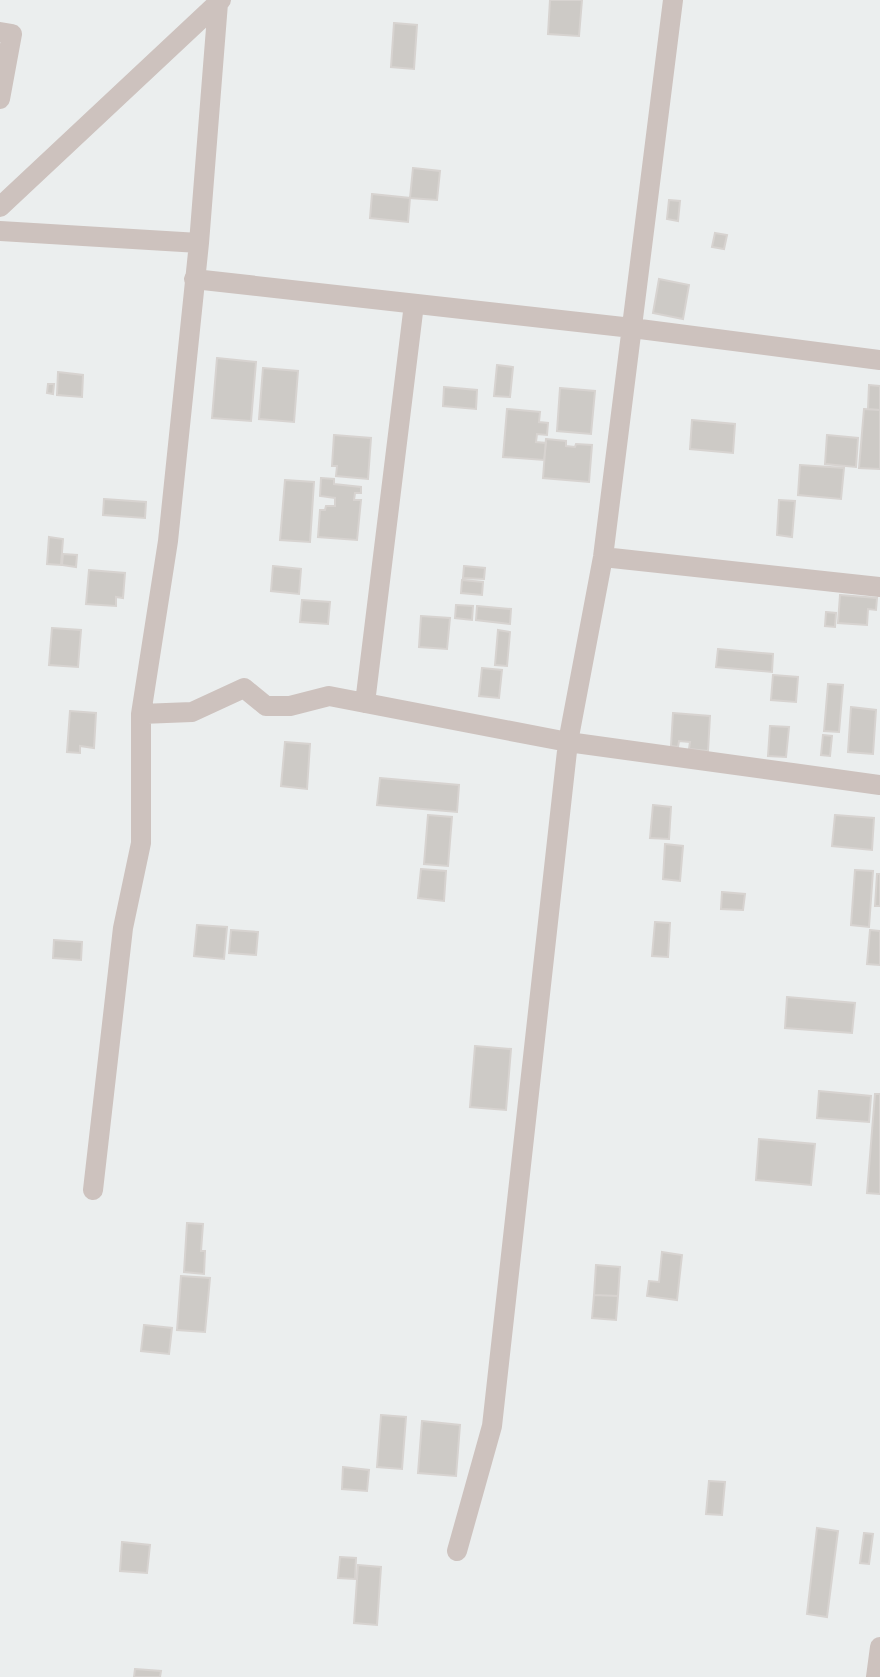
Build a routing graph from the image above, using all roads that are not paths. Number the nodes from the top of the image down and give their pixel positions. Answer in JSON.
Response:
{"nodes":[{"id":1,"x":673,"y":0,"type":"edge"},
{"id":2,"x":220,"y":2,"type":"edge"},
{"id":3,"x":0,"y":32,"type":"edge"},
{"id":4,"x":0,"y":99,"type":"edge"},
{"id":5,"x":0,"y":207,"type":"edge"},
{"id":6,"x":0,"y":231,"type":"edge"},
{"id":7,"x":199,"y":243,"type":"junction"},
{"id":8,"x":194,"y":279,"type":"junction"},
{"id":9,"x":414,"y":304,"type":"junction"},
{"id":10,"x":632,"y":328,"type":"junction"},
{"id":11,"x":880,"y":360,"type":"edge"},
{"id":12,"x":603,"y":557,"type":"junction"},
{"id":13,"x":880,"y":587,"type":"edge"},
{"id":14,"x":365,"y":703,"type":"junction"},
{"id":15,"x":141,"y":714,"type":"junction"},
{"id":16,"x":568,"y":742,"type":"junction"},
{"id":17,"x":880,"y":785,"type":"edge"},
{"id":18,"x":93,"y":1190,"type":"dead end"},
{"id":19,"x":457,"y":1551,"type":"dead end"},
{"id":20,"x":880,"y":1647,"type":"edge"},
{"id":21,"x":876,"y":1677,"type":"edge"}],
"edges":[{"from":1,"to":10,"type":"street"},
{"from":2,"to":5,"type":"street"},
{"from":2,"to":7,"type":"street"},
{"from":3,"to":4,"type":"street"},
{"from":6,"to":7,"type":"street"},
{"from":7,"to":8,"type":"street"},
{"from":8,"to":9,"type":"street"},
{"from":8,"to":15,"type":"street"},
{"from":9,"to":10,"type":"street"},
{"from":9,"to":14,"type":"street"},
{"from":10,"to":11,"type":"street"},
{"from":10,"to":12,"type":"street"},
{"from":12,"to":13,"type":"street"},
{"from":12,"to":16,"type":"street"},
{"from":14,"to":15,"type":"street"},
{"from":14,"to":16,"type":"street"},
{"from":15,"to":18,"type":"street"},
{"from":16,"to":17,"type":"street"},
{"from":16,"to":19,"type":"street"},
{"from":20,"to":21,"type":"street"}]}
